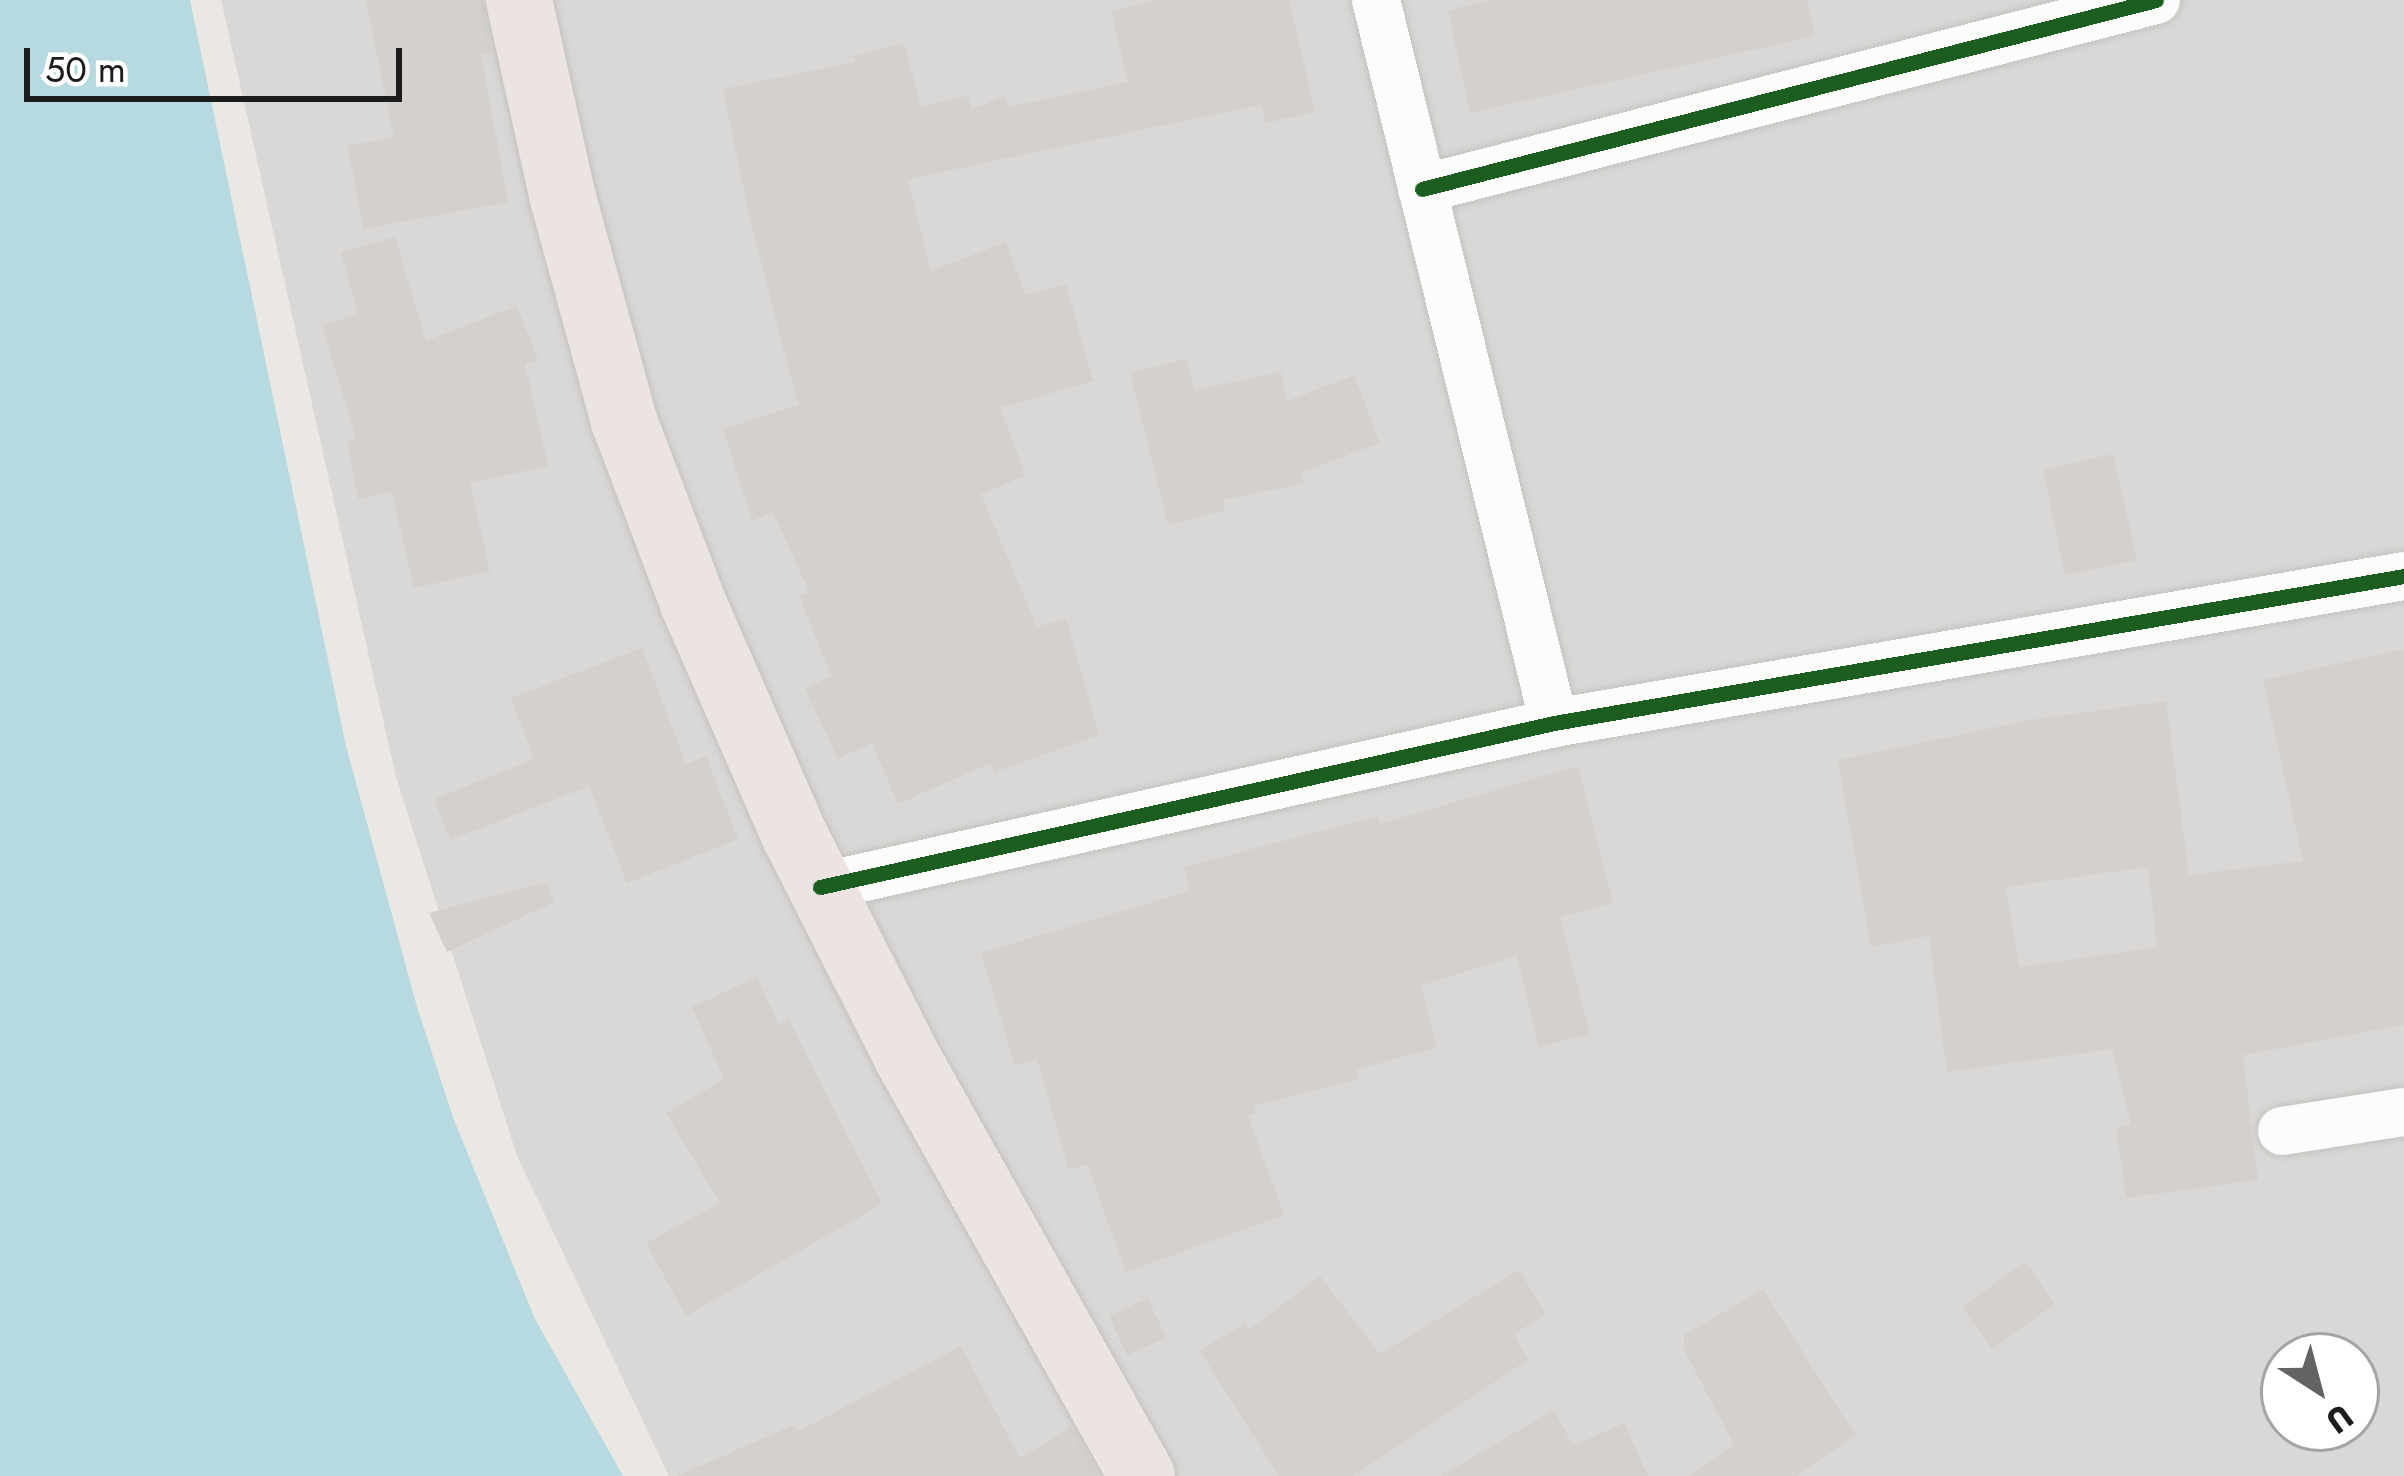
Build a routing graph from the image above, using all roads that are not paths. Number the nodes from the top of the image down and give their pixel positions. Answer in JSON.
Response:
{"nodes":[{"id":1,"x":519,"y":0,"type":"edge"},
{"id":2,"x":1376,"y":0,"type":"edge"},
{"id":3,"x":2156,"y":0,"type":"edge"},
{"id":4,"x":1422,"y":189,"type":"junction"},
{"id":5,"x":2404,"y":576,"type":"edge"},
{"id":6,"x":1554,"y":722,"type":"junction"},
{"id":7,"x":820,"y":887,"type":"junction"},
{"id":8,"x":2404,"y":1112,"type":"edge"},
{"id":9,"x":2282,"y":1131,"type":"dead end"},
{"id":10,"x":1142,"y":1476,"type":"edge"}],
"edges":[{"from":1,"to":7,"type":"highway"},
{"from":2,"to":4,"type":"street"},
{"from":3,"to":4,"type":"street"},
{"from":4,"to":6,"type":"street"},
{"from":5,"to":6,"type":"street"},
{"from":6,"to":7,"type":"street"},
{"from":7,"to":10,"type":"highway"},
{"from":8,"to":9,"type":"street"}]}
